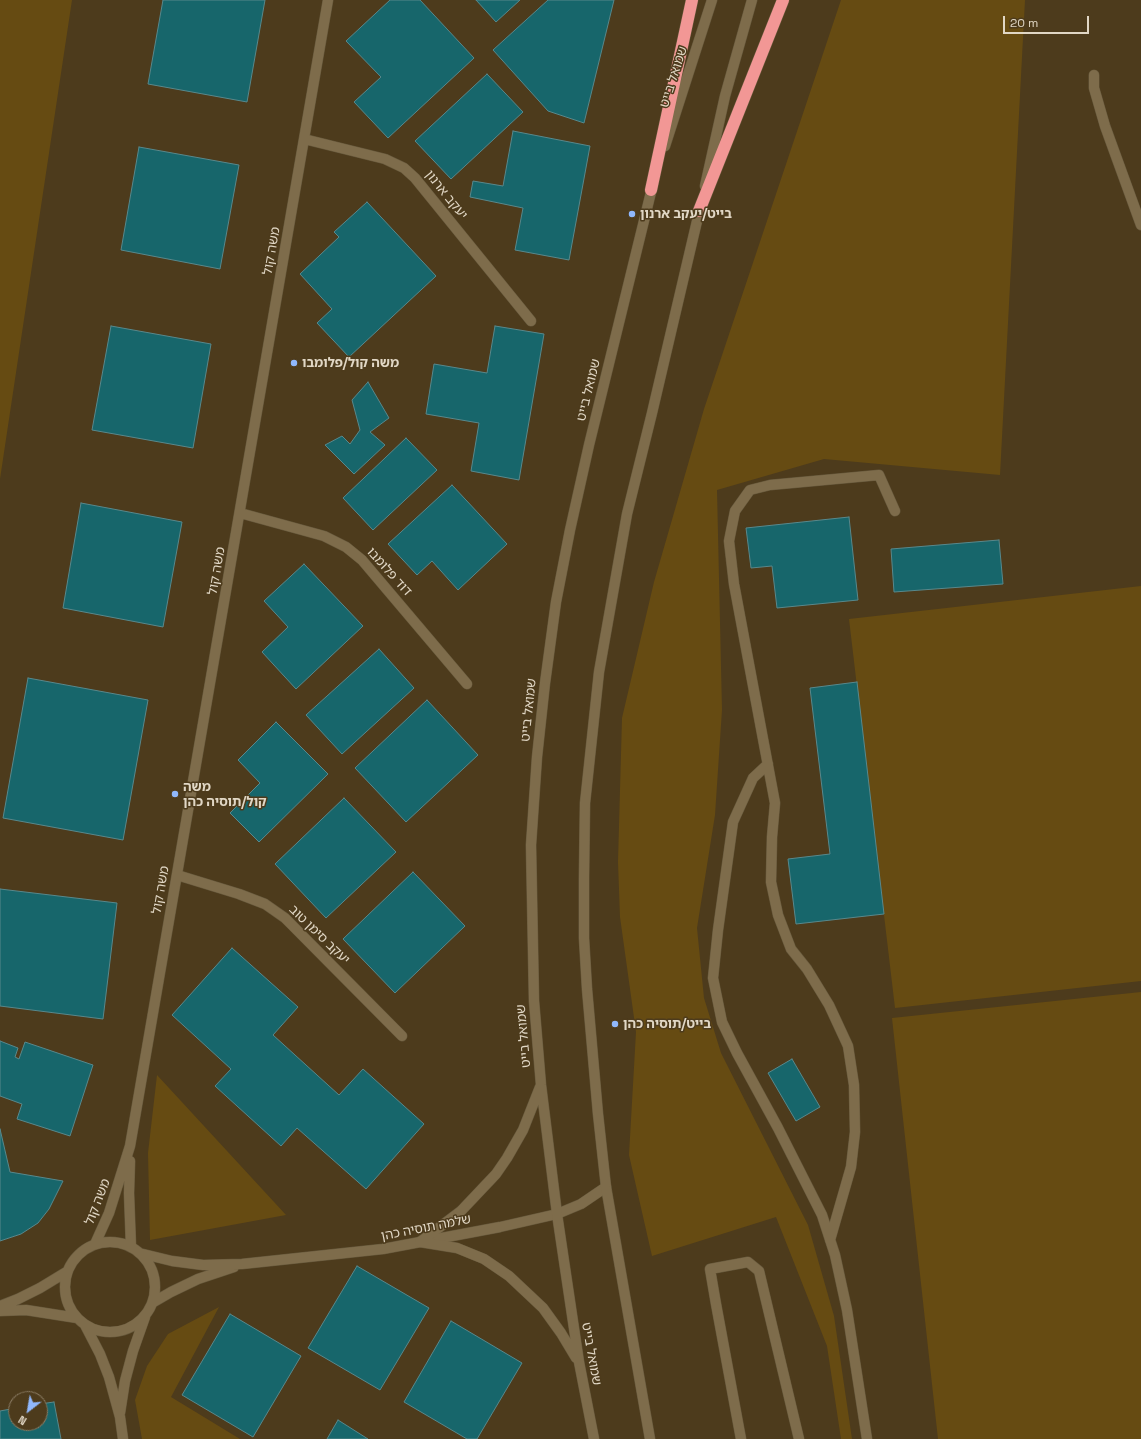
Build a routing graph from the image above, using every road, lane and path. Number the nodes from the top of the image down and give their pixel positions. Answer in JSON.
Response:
{"nodes":[{"id":1,"x":328,"y":0,"type":"edge"},
{"id":2,"x":692,"y":0,"type":"edge"},
{"id":3,"x":712,"y":0,"type":"edge"},
{"id":4,"x":752,"y":0,"type":"edge"},
{"id":5,"x":782,"y":0,"type":"edge"},
{"id":6,"x":1094,"y":75,"type":"dead end"},
{"id":7,"x":304,"y":139,"type":"junction"},
{"id":8,"x":651,"y":190,"type":"junction"},
{"id":9,"x":699,"y":212,"type":"junction"},
{"id":10,"x":1141,"y":225,"type":"edge"},
{"id":11,"x":531,"y":321,"type":"dead end"},
{"id":12,"x":895,"y":511,"type":"dead end"},
{"id":13,"x":240,"y":513,"type":"junction"},
{"id":14,"x":467,"y":684,"type":"dead end"},
{"id":15,"x":768,"y":764,"type":"junction"},
{"id":16,"x":177,"y":875,"type":"junction"},
{"id":17,"x":402,"y":1036,"type":"dead end"},
{"id":18,"x":541,"y":1085,"type":"junction"},
{"id":19,"x":130,"y":1146,"type":"junction"},
{"id":20,"x":606,"y":1187,"type":"junction"},
{"id":21,"x":557,"y":1214,"type":"junction"},
{"id":22,"x":830,"y":1240,"type":"junction"},
{"id":23,"x":420,"y":1242,"type":"junction"},
{"id":24,"x":95,"y":1244,"type":"junction"},
{"id":25,"x":135,"y":1250,"type":"junction"},
{"id":26,"x":242,"y":1264,"type":"junction"},
{"id":27,"x":68,"y":1271,"type":"junction"},
{"id":28,"x":152,"y":1303,"type":"junction"},
{"id":29,"x":0,"y":1306,"type":"edge"},
{"id":30,"x":0,"y":1311,"type":"edge"},
{"id":31,"x":145,"y":1316,"type":"junction"},
{"id":32,"x":77,"y":1318,"type":"junction"},
{"id":33,"x":85,"y":1325,"type":"junction"},
{"id":34,"x":579,"y":1362,"type":"junction"},
{"id":35,"x":120,"y":1417,"type":"junction"},
{"id":36,"x":123,"y":1439,"type":"edge"},
{"id":37,"x":594,"y":1439,"type":"edge"},
{"id":38,"x":650,"y":1439,"type":"edge"},
{"id":39,"x":741,"y":1439,"type":"edge"},
{"id":40,"x":799,"y":1439,"type":"edge"},
{"id":41,"x":867,"y":1439,"type":"edge"}],
"edges":[{"from":1,"to":7,"type":"street","name":"משה קול"},
{"from":2,"to":8,"type":"highway"},
{"from":3,"to":8,"type":"street","name":"שמואל בייט"},
{"from":4,"to":9,"type":"street"},
{"from":5,"to":9,"type":"highway"},
{"from":6,"to":10,"type":"street"},
{"from":7,"to":11,"type":"street","name":"יעקב ארנון"},
{"from":7,"to":13,"type":"street","name":"משה קול"},
{"from":8,"to":18,"type":"street","name":"שמואל בייט"},
{"from":9,"to":20,"type":"street"},
{"from":12,"to":15,"type":"street"},
{"from":13,"to":14,"type":"street","name":"דוד פלומבו"},
{"from":13,"to":16,"type":"street","name":"משה קול"},
{"from":15,"to":22,"type":"street"},
{"from":15,"to":22,"type":"street"},
{"from":16,"to":17,"type":"street","name":"יעקב סימן טוב"},
{"from":16,"to":19,"type":"street","name":"משה קול"},
{"from":18,"to":21,"type":"street","name":"שמואל בייט"},
{"from":18,"to":23,"type":"street"},
{"from":19,"to":24,"type":"street","name":"משה קול"},
{"from":19,"to":25,"type":"street","name":"משה קול"},
{"from":20,"to":21,"type":"street","name":"שלמה תוסיה כהן"},
{"from":20,"to":38,"type":"street"},
{"from":21,"to":23,"type":"street","name":"שלמה תוסיה כהן"},
{"from":21,"to":34,"type":"street","name":"שמואל בייט"},
{"from":22,"to":41,"type":"street"},
{"from":23,"to":26,"type":"street","name":"שלמה תוסיה כהן"},
{"from":23,"to":34,"type":"street"},
{"from":24,"to":25,"type":"street"},
{"from":24,"to":27,"type":"street"},
{"from":25,"to":26,"type":"street","name":"שלמה תוסיה כהן"},
{"from":25,"to":28,"type":"street"},
{"from":26,"to":28,"type":"street","name":"שלמה תוסיה כהן"},
{"from":27,"to":29,"type":"street"},
{"from":27,"to":32,"type":"street"},
{"from":28,"to":31,"type":"street"},
{"from":30,"to":32,"type":"street"},
{"from":31,"to":33,"type":"street"},
{"from":31,"to":35,"type":"street"},
{"from":32,"to":33,"type":"street"},
{"from":33,"to":35,"type":"street"},
{"from":34,"to":37,"type":"street","name":"שמואל בייט"},
{"from":35,"to":36,"type":"street"},
{"from":39,"to":40,"type":"street"}]}
